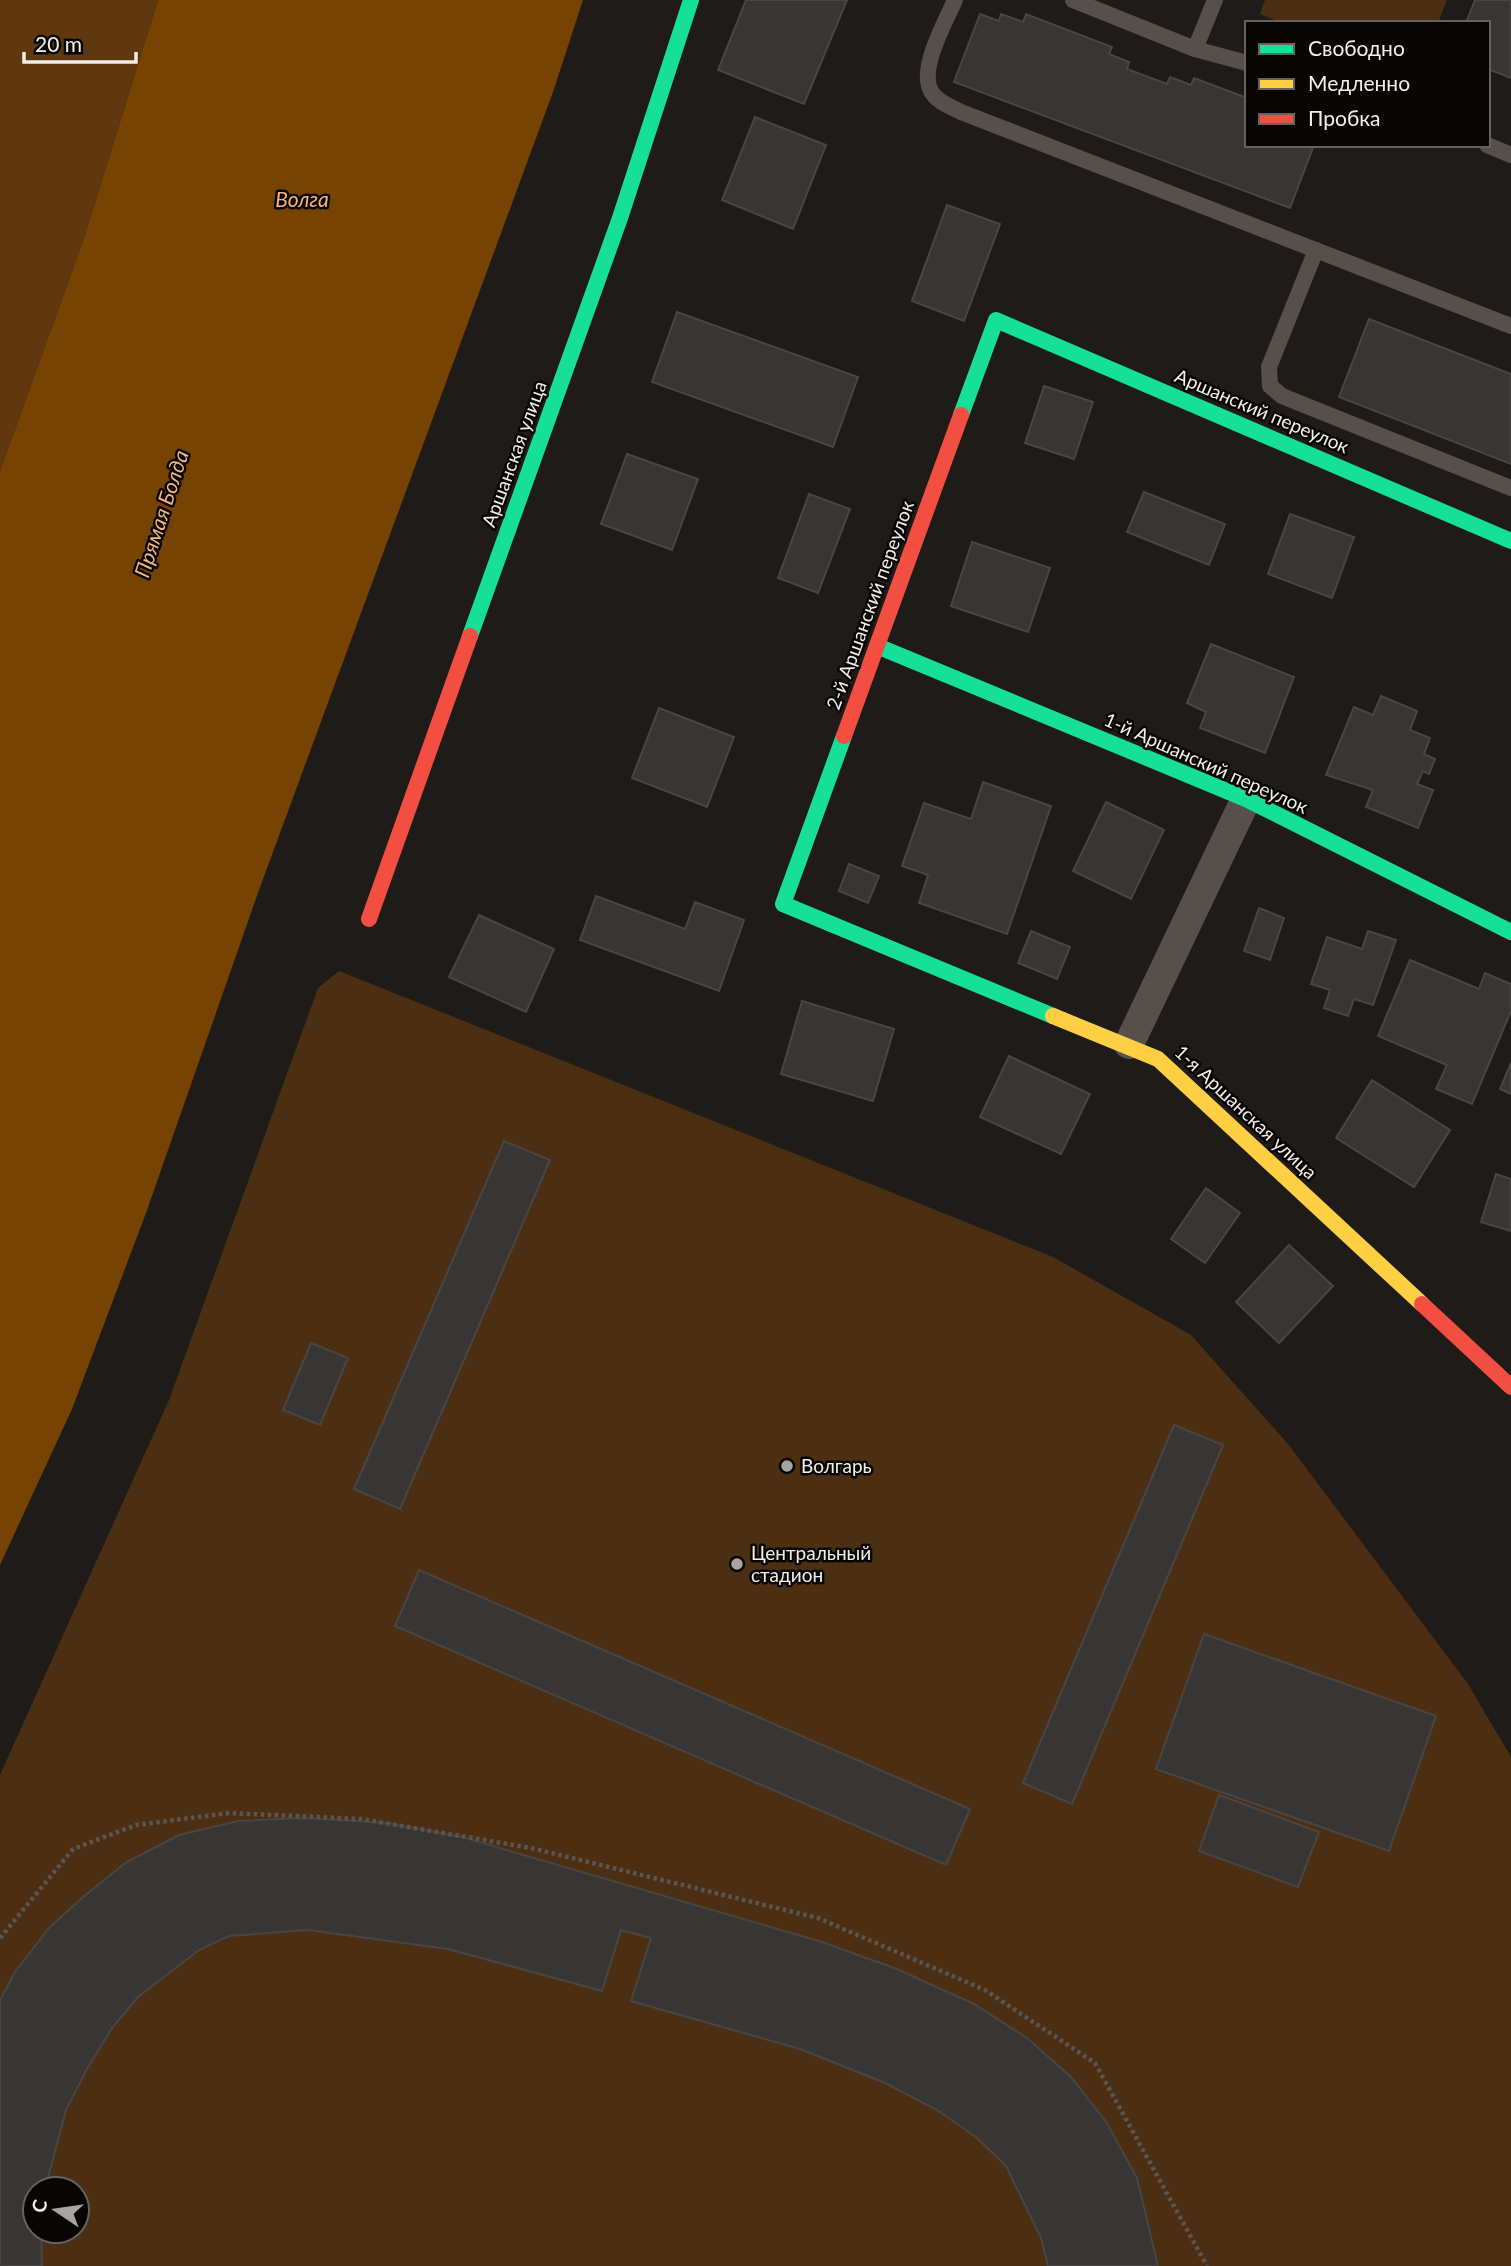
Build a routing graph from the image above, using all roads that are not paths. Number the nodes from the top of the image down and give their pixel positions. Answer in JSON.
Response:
{"nodes":[{"id":1,"x":691,"y":0,"type":"edge"},
{"id":2,"x":955,"y":0,"type":"edge"},
{"id":3,"x":1073,"y":0,"type":"edge"},
{"id":4,"x":1214,"y":0,"type":"edge"},
{"id":5,"x":1112,"y":7,"type":"edge"},
{"id":6,"x":1195,"y":49,"type":"junction"},
{"id":7,"x":1245,"y":62,"type":"edge"},
{"id":8,"x":1490,"y":147,"type":"edge"},
{"id":9,"x":1511,"y":155,"type":"edge"},
{"id":10,"x":1315,"y":250,"type":"junction"},
{"id":11,"x":996,"y":320,"type":"joint"},
{"id":12,"x":1511,"y":326,"type":"edge"},
{"id":13,"x":1511,"y":488,"type":"edge"},
{"id":14,"x":1511,"y":541,"type":"edge"},
{"id":15,"x":877,"y":646,"type":"junction"},
{"id":16,"x":1246,"y":799,"type":"junction"},
{"id":17,"x":783,"y":904,"type":"joint"},
{"id":18,"x":369,"y":919,"type":"dead end"},
{"id":19,"x":1511,"y":932,"type":"edge"},
{"id":20,"x":1129,"y":1044,"type":"junction"},
{"id":21,"x":1511,"y":1387,"type":"edge"}],
"edges":[{"from":1,"to":18,"type":"street","name":"Аршанская улица"},
{"from":2,"to":10,"type":"lane"},
{"from":3,"to":5,"type":"lane"},
{"from":4,"to":6,"type":"lane"},
{"from":5,"to":6,"type":"lane"},
{"from":6,"to":7,"type":"lane"},
{"from":8,"to":9,"type":"lane"},
{"from":10,"to":12,"type":"lane"},
{"from":10,"to":13,"type":"lane"},
{"from":11,"to":14,"type":"street","name":"Аршанский переулок"},
{"from":11,"to":15,"type":"street","name":"2-й Аршанский переулок"},
{"from":15,"to":16,"type":"street","name":"1-й Аршанский переулок"},
{"from":15,"to":17,"type":"street","name":"2-й Аршанский переулок"},
{"from":16,"to":19,"type":"street","name":"1-й Аршанский переулок"},
{"from":16,"to":20,"type":"street"},
{"from":17,"to":20,"type":"street","name":"1-я Аршанская улица"},
{"from":20,"to":21,"type":"street","name":"1-я Аршанская улица"}]}
